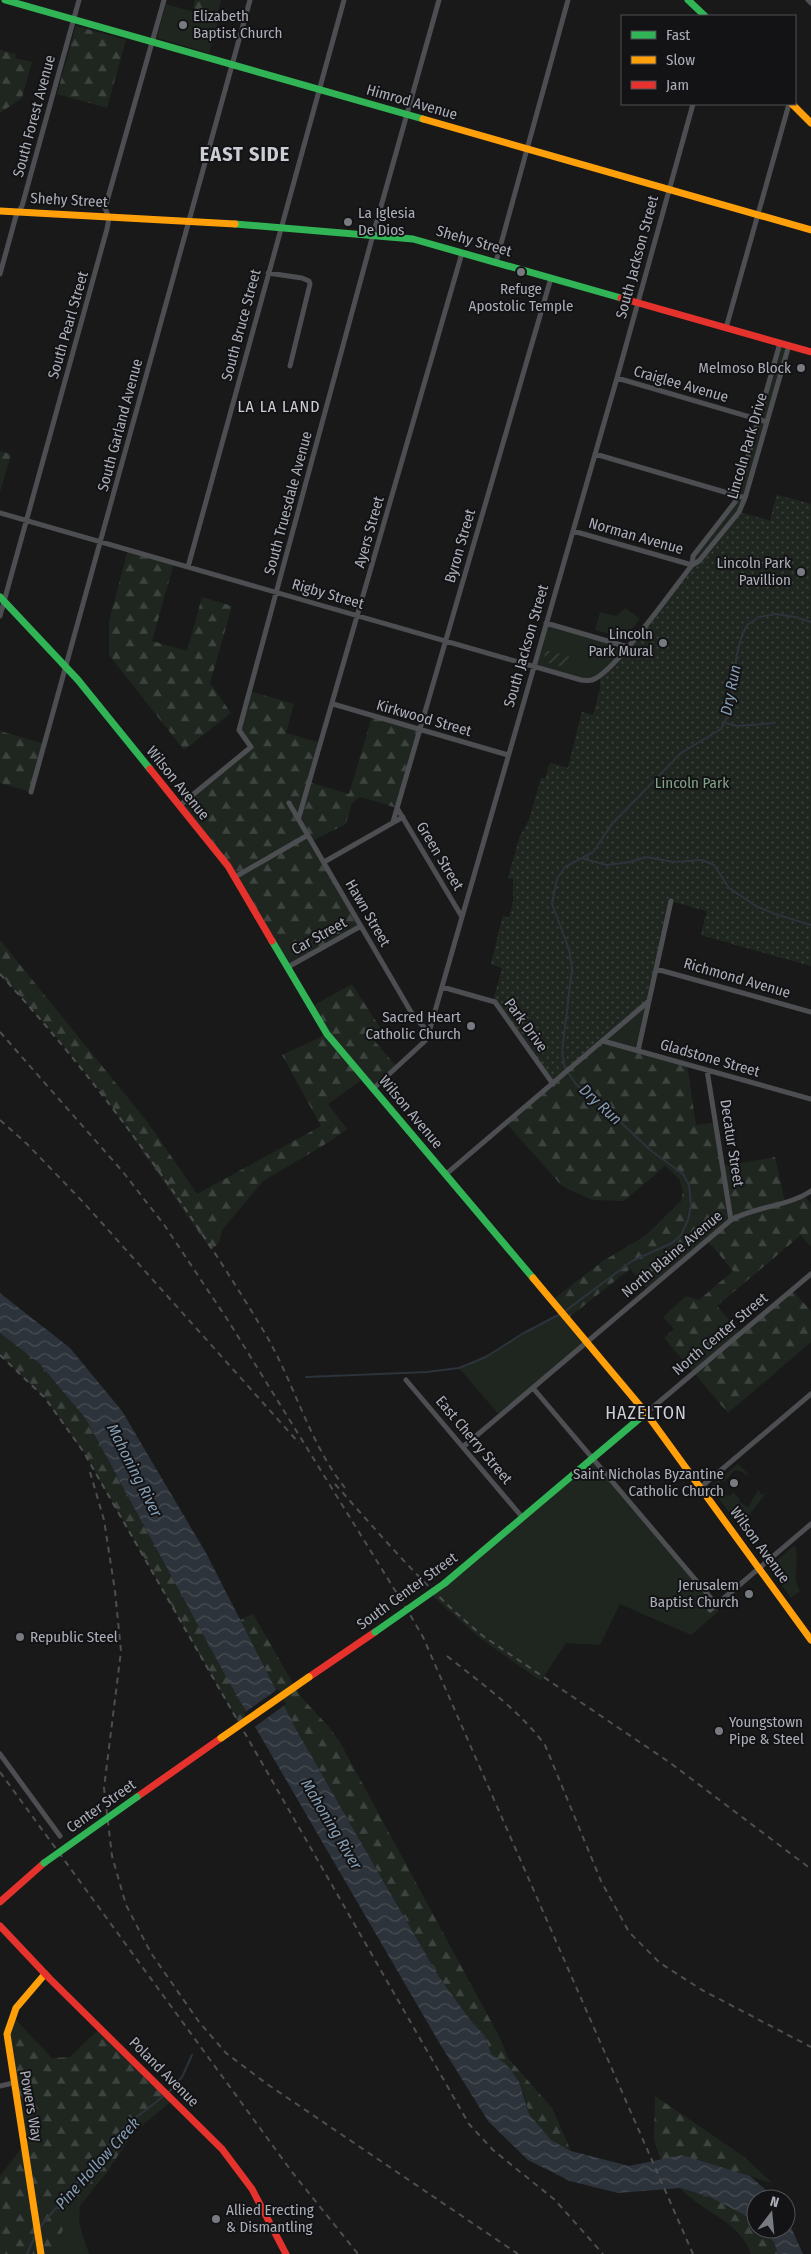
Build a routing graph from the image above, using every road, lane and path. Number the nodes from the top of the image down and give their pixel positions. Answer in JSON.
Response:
{"nodes":[{"id":1,"x":4,"y":0,"type":"edge"},
{"id":2,"x":79,"y":0,"type":"edge"},
{"id":3,"x":164,"y":0,"type":"edge"},
{"id":4,"x":250,"y":0,"type":"edge"},
{"id":5,"x":344,"y":0,"type":"edge"},
{"id":6,"x":439,"y":0,"type":"edge"},
{"id":7,"x":568,"y":0,"type":"edge"},
{"id":8,"x":688,"y":0,"type":"edge"},
{"id":9,"x":808,"y":0,"type":"edge"},
{"id":10,"x":811,"y":3,"type":"edge"},
{"id":11,"x":704,"y":15,"type":"edge"},
{"id":12,"x":74,"y":20,"type":"junction"},
{"id":13,"x":152,"y":42,"type":"junction"},
{"id":14,"x":232,"y":65,"type":"junction"},
{"id":15,"x":319,"y":90,"type":"junction"},
{"id":16,"x":693,"y":105,"type":"edge"},
{"id":17,"x":790,"y":105,"type":"edge"},
{"id":18,"x":791,"y":105,"type":"edge"},
{"id":19,"x":407,"y":115,"type":"junction"},
{"id":20,"x":811,"y":123,"type":"edge"},
{"id":21,"x":528,"y":149,"type":"junction"},
{"id":22,"x":669,"y":190,"type":"junction"},
{"id":23,"x":0,"y":211,"type":"edge"},
{"id":24,"x":19,"y":212,"type":"junction"},
{"id":25,"x":757,"y":214,"type":"junction"},
{"id":26,"x":108,"y":216,"type":"junction"},
{"id":27,"x":188,"y":220,"type":"junction"},
{"id":28,"x":280,"y":228,"type":"junction"},
{"id":29,"x":811,"y":230,"type":"edge"},
{"id":30,"x":372,"y":236,"type":"junction"},
{"id":31,"x":462,"y":253,"type":"junction"},
{"id":32,"x":496,"y":262,"type":"junction"},
{"id":33,"x":268,"y":273,"type":"junction"},
{"id":34,"x":0,"y":274,"type":"edge"},
{"id":35,"x":551,"y":278,"type":"junction"},
{"id":36,"x":638,"y":303,"type":"junction"},
{"id":37,"x":726,"y":328,"type":"junction"},
{"id":38,"x":780,"y":343,"type":"junction"},
{"id":39,"x":789,"y":345,"type":"junction"},
{"id":40,"x":811,"y":352,"type":"edge"},
{"id":41,"x":290,"y":366,"type":"dead end"},
{"id":42,"x":617,"y":378,"type":"junction"},
{"id":43,"x":759,"y":420,"type":"junction"},
{"id":44,"x":767,"y":422,"type":"junction"},
{"id":45,"x":595,"y":454,"type":"junction"},
{"id":46,"x":737,"y":496,"type":"junction"},
{"id":47,"x":746,"y":498,"type":"junction"},
{"id":48,"x":0,"y":513,"type":"edge"},
{"id":49,"x":26,"y":521,"type":"junction"},
{"id":50,"x":573,"y":531,"type":"junction"},
{"id":51,"x":101,"y":542,"type":"junction"},
{"id":52,"x":692,"y":565,"type":"junction"},
{"id":53,"x":188,"y":567,"type":"junction"},
{"id":54,"x":277,"y":592,"type":"junction"},
{"id":55,"x":2,"y":599,"type":"edge"},
{"id":56,"x":0,"y":616,"type":"edge"},
{"id":57,"x":358,"y":616,"type":"junction"},
{"id":58,"x":546,"y":623,"type":"junction"},
{"id":59,"x":446,"y":641,"type":"junction"},
{"id":60,"x":628,"y":647,"type":"junction"},
{"id":61,"x":534,"y":666,"type":"junction"},
{"id":62,"x":66,"y":667,"type":"junction"},
{"id":63,"x":592,"y":680,"type":"joint"},
{"id":64,"x":333,"y":704,"type":"junction"},
{"id":65,"x":420,"y":730,"type":"junction"},
{"id":66,"x":508,"y":755,"type":"junction"},
{"id":67,"x":31,"y":792,"type":"dead end"},
{"id":68,"x":289,"y":803,"type":"dead end"},
{"id":69,"x":179,"y":806,"type":"junction"},
{"id":70,"x":397,"y":808,"type":"junction"},
{"id":71,"x":299,"y":817,"type":"junction"},
{"id":72,"x":403,"y":817,"type":"junction"},
{"id":73,"x":393,"y":822,"type":"junction"},
{"id":74,"x":308,"y":835,"type":"junction"},
{"id":75,"x":324,"y":862,"type":"junction"},
{"id":76,"x":235,"y":877,"type":"junction"},
{"id":77,"x":671,"y":901,"type":"dead end"},
{"id":78,"x":462,"y":917,"type":"junction"},
{"id":79,"x":361,"y":926,"type":"junction"},
{"id":80,"x":288,"y":967,"type":"junction"},
{"id":81,"x":656,"y":969,"type":"junction"},
{"id":82,"x":442,"y":987,"type":"junction"},
{"id":83,"x":649,"y":1001,"type":"junction"},
{"id":84,"x":811,"y":1012,"type":"edge"},
{"id":85,"x":429,"y":1032,"type":"junction"},
{"id":86,"x":603,"y":1041,"type":"junction"},
{"id":87,"x":638,"y":1051,"type":"junction"},
{"id":88,"x":707,"y":1070,"type":"junction"},
{"id":89,"x":553,"y":1084,"type":"junction"},
{"id":90,"x":373,"y":1088,"type":"junction"},
{"id":91,"x":811,"y":1100,"type":"edge"},
{"id":92,"x":445,"y":1175,"type":"junction"},
{"id":93,"x":811,"y":1191,"type":"edge"},
{"id":94,"x":731,"y":1220,"type":"junction"},
{"id":95,"x":811,"y":1274,"type":"edge"},
{"id":96,"x":586,"y":1343,"type":"junction"},
{"id":97,"x":406,"y":1380,"type":"dead end"},
{"id":98,"x":533,"y":1388,"type":"junction"},
{"id":99,"x":811,"y":1394,"type":"edge"},
{"id":100,"x":646,"y":1414,"type":"junction"},
{"id":101,"x":463,"y":1447,"type":"junction"},
{"id":102,"x":592,"y":1458,"type":"junction"},
{"id":103,"x":701,"y":1487,"type":"junction"},
{"id":104,"x":522,"y":1517,"type":"junction"},
{"id":105,"x":811,"y":1524,"type":"edge"},
{"id":106,"x":760,"y":1568,"type":"junction"},
{"id":107,"x":716,"y":1604,"type":"junction"},
{"id":108,"x":710,"y":1610,"type":"dead end"},
{"id":109,"x":811,"y":1640,"type":"edge"},
{"id":110,"x":221,"y":1738,"type":"joint"},
{"id":111,"x":0,"y":1754,"type":"edge"},
{"id":112,"x":60,"y":1836,"type":"dead end"},
{"id":113,"x":0,"y":1902,"type":"edge"},
{"id":114,"x":0,"y":1926,"type":"edge"},
{"id":115,"x":45,"y":1974,"type":"junction"},
{"id":116,"x":13,"y":2083,"type":"junction"},
{"id":117,"x":0,"y":2086,"type":"edge"},
{"id":118,"x":42,"y":2254,"type":"edge"},
{"id":119,"x":286,"y":2254,"type":"edge"}],
"edges":[{"from":1,"to":12,"type":"main road","name":"Himrod Avenue"},
{"from":2,"to":12,"type":"street","name":"South Forest Avenue"},
{"from":3,"to":13,"type":"street","name":"South Pearl Street"},
{"from":4,"to":14,"type":"street","name":"South Garland Avenue"},
{"from":5,"to":15,"type":"street","name":"South Bruce Street"},
{"from":6,"to":19,"type":"street","name":"South Truesdale Avenue"},
{"from":7,"to":21,"type":"street"},
{"from":8,"to":11,"type":"main road"},
{"from":9,"to":10,"type":"street"},
{"from":12,"to":13,"type":"main road","name":"Himrod Avenue"},
{"from":12,"to":24,"type":"street","name":"South Forest Avenue"},
{"from":13,"to":14,"type":"main road","name":"Himrod Avenue"},
{"from":13,"to":26,"type":"street","name":"South Pearl Street"},
{"from":14,"to":15,"type":"main road","name":"Himrod Avenue"},
{"from":14,"to":27,"type":"street","name":"South Garland Avenue"},
{"from":15,"to":19,"type":"main road","name":"Himrod Avenue"},
{"from":15,"to":28,"type":"street","name":"South Bruce Street"},
{"from":16,"to":22,"type":"street","name":"South Jackson Street"},
{"from":17,"to":25,"type":"street"},
{"from":18,"to":20,"type":"main road"},
{"from":19,"to":21,"type":"main road","name":"Himrod Avenue"},
{"from":19,"to":30,"type":"street","name":"South Truesdale Avenue"},
{"from":21,"to":22,"type":"main road","name":"Himrod Avenue"},
{"from":21,"to":32,"type":"street"},
{"from":22,"to":25,"type":"main road","name":"Himrod Avenue"},
{"from":22,"to":36,"type":"street","name":"South Jackson Street"},
{"from":23,"to":24,"type":"main road","name":"Shehy Street"},
{"from":24,"to":26,"type":"main road","name":"Shehy Street"},
{"from":24,"to":34,"type":"street","name":"South Forest Avenue"},
{"from":25,"to":29,"type":"main road","name":"Himrod Avenue"},
{"from":25,"to":37,"type":"street"},
{"from":26,"to":27,"type":"main road","name":"Shehy Street"},
{"from":26,"to":49,"type":"street","name":"South Pearl Street"},
{"from":27,"to":28,"type":"main road","name":"Shehy Street"},
{"from":27,"to":51,"type":"street","name":"South Garland Avenue"},
{"from":28,"to":30,"type":"main road","name":"Shehy Street"},
{"from":28,"to":33,"type":"street","name":"South Bruce Street"},
{"from":30,"to":31,"type":"main road","name":"Shehy Street"},
{"from":30,"to":54,"type":"street","name":"South Truesdale Avenue"},
{"from":31,"to":32,"type":"main road","name":"Shehy Street"},
{"from":31,"to":57,"type":"street","name":"Ayers Street"},
{"from":32,"to":35,"type":"main road","name":"Shehy Street"},
{"from":33,"to":41,"type":"street"},
{"from":33,"to":53,"type":"street","name":"South Bruce Street"},
{"from":35,"to":36,"type":"main road","name":"Shehy Street"},
{"from":35,"to":59,"type":"street","name":"Byron Street"},
{"from":36,"to":37,"type":"main road","name":"Shehy Street"},
{"from":36,"to":42,"type":"street","name":"South Jackson Street"},
{"from":37,"to":38,"type":"main road","name":"Shehy Street"},
{"from":38,"to":39,"type":"main road","name":"Shehy Street"},
{"from":38,"to":43,"type":"street","name":"Lincoln Park Drive"},
{"from":39,"to":40,"type":"main road","name":"Shehy Street"},
{"from":39,"to":44,"type":"street","name":"Lincoln Park Drive"},
{"from":42,"to":43,"type":"street","name":"Craiglee Avenue"},
{"from":42,"to":45,"type":"street","name":"South Jackson Street"},
{"from":43,"to":44,"type":"street","name":"Craiglee Avenue"},
{"from":43,"to":46,"type":"street","name":"Lincoln Park Drive"},
{"from":44,"to":47,"type":"street","name":"Lincoln Park Drive"},
{"from":45,"to":46,"type":"street"},
{"from":45,"to":50,"type":"street","name":"South Jackson Street"},
{"from":46,"to":47,"type":"street"},
{"from":46,"to":52,"type":"street","name":"Lincoln Park Drive"},
{"from":47,"to":52,"type":"street","name":"Lincoln Park Drive"},
{"from":48,"to":49,"type":"street","name":"Rigby Street"},
{"from":49,"to":51,"type":"street","name":"Rigby Street"},
{"from":49,"to":55,"type":"street","name":"South Pearl Street"},
{"from":50,"to":52,"type":"street","name":"Norman Avenue"},
{"from":50,"to":58,"type":"street","name":"South Jackson Street"},
{"from":51,"to":53,"type":"street","name":"Rigby Street"},
{"from":51,"to":62,"type":"street","name":"South Garland Avenue"},
{"from":52,"to":60,"type":"street","name":"Lincoln Park Drive"},
{"from":53,"to":54,"type":"street","name":"Rigby Street"},
{"from":54,"to":57,"type":"street","name":"Rigby Street"},
{"from":54,"to":69,"type":"street","name":"South Truesdale Avenue"},
{"from":55,"to":56,"type":"street","name":"South Pearl Street"},
{"from":55,"to":62,"type":"main road","name":"Wilson Avenue"},
{"from":57,"to":59,"type":"street","name":"Rigby Street"},
{"from":57,"to":64,"type":"street","name":"Ayers Street"},
{"from":58,"to":60,"type":"street"},
{"from":58,"to":61,"type":"street","name":"South Jackson Street"},
{"from":59,"to":61,"type":"street","name":"Rigby Street"},
{"from":59,"to":65,"type":"street","name":"Byron Street"},
{"from":60,"to":63,"type":"street","name":"Lincoln Park Drive"},
{"from":61,"to":63,"type":"street","name":"Rigby Street"},
{"from":61,"to":66,"type":"street","name":"South Jackson Street"},
{"from":62,"to":67,"type":"street","name":"South Garland Avenue"},
{"from":62,"to":69,"type":"main road","name":"Wilson Avenue"},
{"from":64,"to":65,"type":"street","name":"Kirkwood Street"},
{"from":64,"to":71,"type":"street","name":"Ayers Street"},
{"from":65,"to":66,"type":"street","name":"Kirkwood Street"},
{"from":65,"to":70,"type":"street","name":"Byron Street"},
{"from":66,"to":78,"type":"street","name":"South Jackson Street"},
{"from":68,"to":71,"type":"street","name":"Hawn Street"},
{"from":69,"to":76,"type":"main road","name":"Wilson Avenue"},
{"from":70,"to":72,"type":"street","name":"Green Street"},
{"from":70,"to":73,"type":"street","name":"Byron Street"},
{"from":71,"to":74,"type":"street","name":"Hawn Street"},
{"from":72,"to":73,"type":"street"},
{"from":72,"to":78,"type":"street","name":"Green Street"},
{"from":73,"to":75,"type":"street"},
{"from":74,"to":75,"type":"street","name":"Hawn Street"},
{"from":74,"to":76,"type":"street"},
{"from":75,"to":79,"type":"street","name":"Hawn Street"},
{"from":76,"to":80,"type":"main road","name":"Wilson Avenue"},
{"from":77,"to":81,"type":"street"},
{"from":78,"to":82,"type":"street","name":"South Jackson Street"},
{"from":79,"to":80,"type":"street","name":"Car Street"},
{"from":79,"to":85,"type":"street","name":"Hawn Street"},
{"from":80,"to":90,"type":"main road","name":"Wilson Avenue"},
{"from":81,"to":83,"type":"street"},
{"from":81,"to":84,"type":"street","name":"Richmond Avenue"},
{"from":82,"to":85,"type":"street","name":"South Jackson Street"},
{"from":82,"to":89,"type":"street","name":"Park Drive"},
{"from":83,"to":86,"type":"street"},
{"from":83,"to":87,"type":"street"},
{"from":85,"to":90,"type":"street","name":"South Jackson Street"},
{"from":86,"to":87,"type":"street","name":"Gladstone Street"},
{"from":86,"to":89,"type":"street"},
{"from":87,"to":88,"type":"street","name":"Gladstone Street"},
{"from":88,"to":91,"type":"street","name":"Gladstone Street"},
{"from":88,"to":94,"type":"street","name":"Decatur Street"},
{"from":89,"to":92,"type":"street"},
{"from":90,"to":92,"type":"main road","name":"Wilson Avenue"},
{"from":92,"to":96,"type":"main road","name":"Wilson Avenue"},
{"from":93,"to":94,"type":"street","name":"North Blaine Avenue"},
{"from":94,"to":96,"type":"street","name":"North Blaine Avenue"},
{"from":95,"to":100,"type":"street","name":"North Center Street"},
{"from":96,"to":98,"type":"street","name":"North Blaine Avenue"},
{"from":96,"to":100,"type":"main road","name":"Wilson Avenue"},
{"from":97,"to":101,"type":"street","name":"East Cherry Street"},
{"from":98,"to":101,"type":"street","name":"North Blaine Avenue"},
{"from":98,"to":102,"type":"street"},
{"from":99,"to":103,"type":"street"},
{"from":100,"to":102,"type":"main road","name":"South Center Street"},
{"from":100,"to":103,"type":"main road","name":"Wilson Avenue"},
{"from":101,"to":104,"type":"street","name":"East Cherry Street"},
{"from":102,"to":104,"type":"main road","name":"South Center Street"},
{"from":102,"to":107,"type":"street"},
{"from":103,"to":106,"type":"main road","name":"Wilson Avenue"},
{"from":104,"to":110,"type":"main road","name":"South Center Street","bridge":true},
{"from":105,"to":106,"type":"street"},
{"from":106,"to":107,"type":"street"},
{"from":106,"to":109,"type":"main road","name":"Wilson Avenue"},
{"from":107,"to":108,"type":"street"},
{"from":110,"to":113,"type":"main road","name":"Center Street","bridge":true},
{"from":111,"to":112,"type":"street"},
{"from":114,"to":115,"type":"main road","name":"Poland Avenue"},
{"from":115,"to":116,"type":"main road","name":"Powers Way"},
{"from":115,"to":119,"type":"main road","name":"Poland Avenue"},
{"from":116,"to":117,"type":"street"},
{"from":116,"to":118,"type":"main road","name":"Powers Way"}]}
